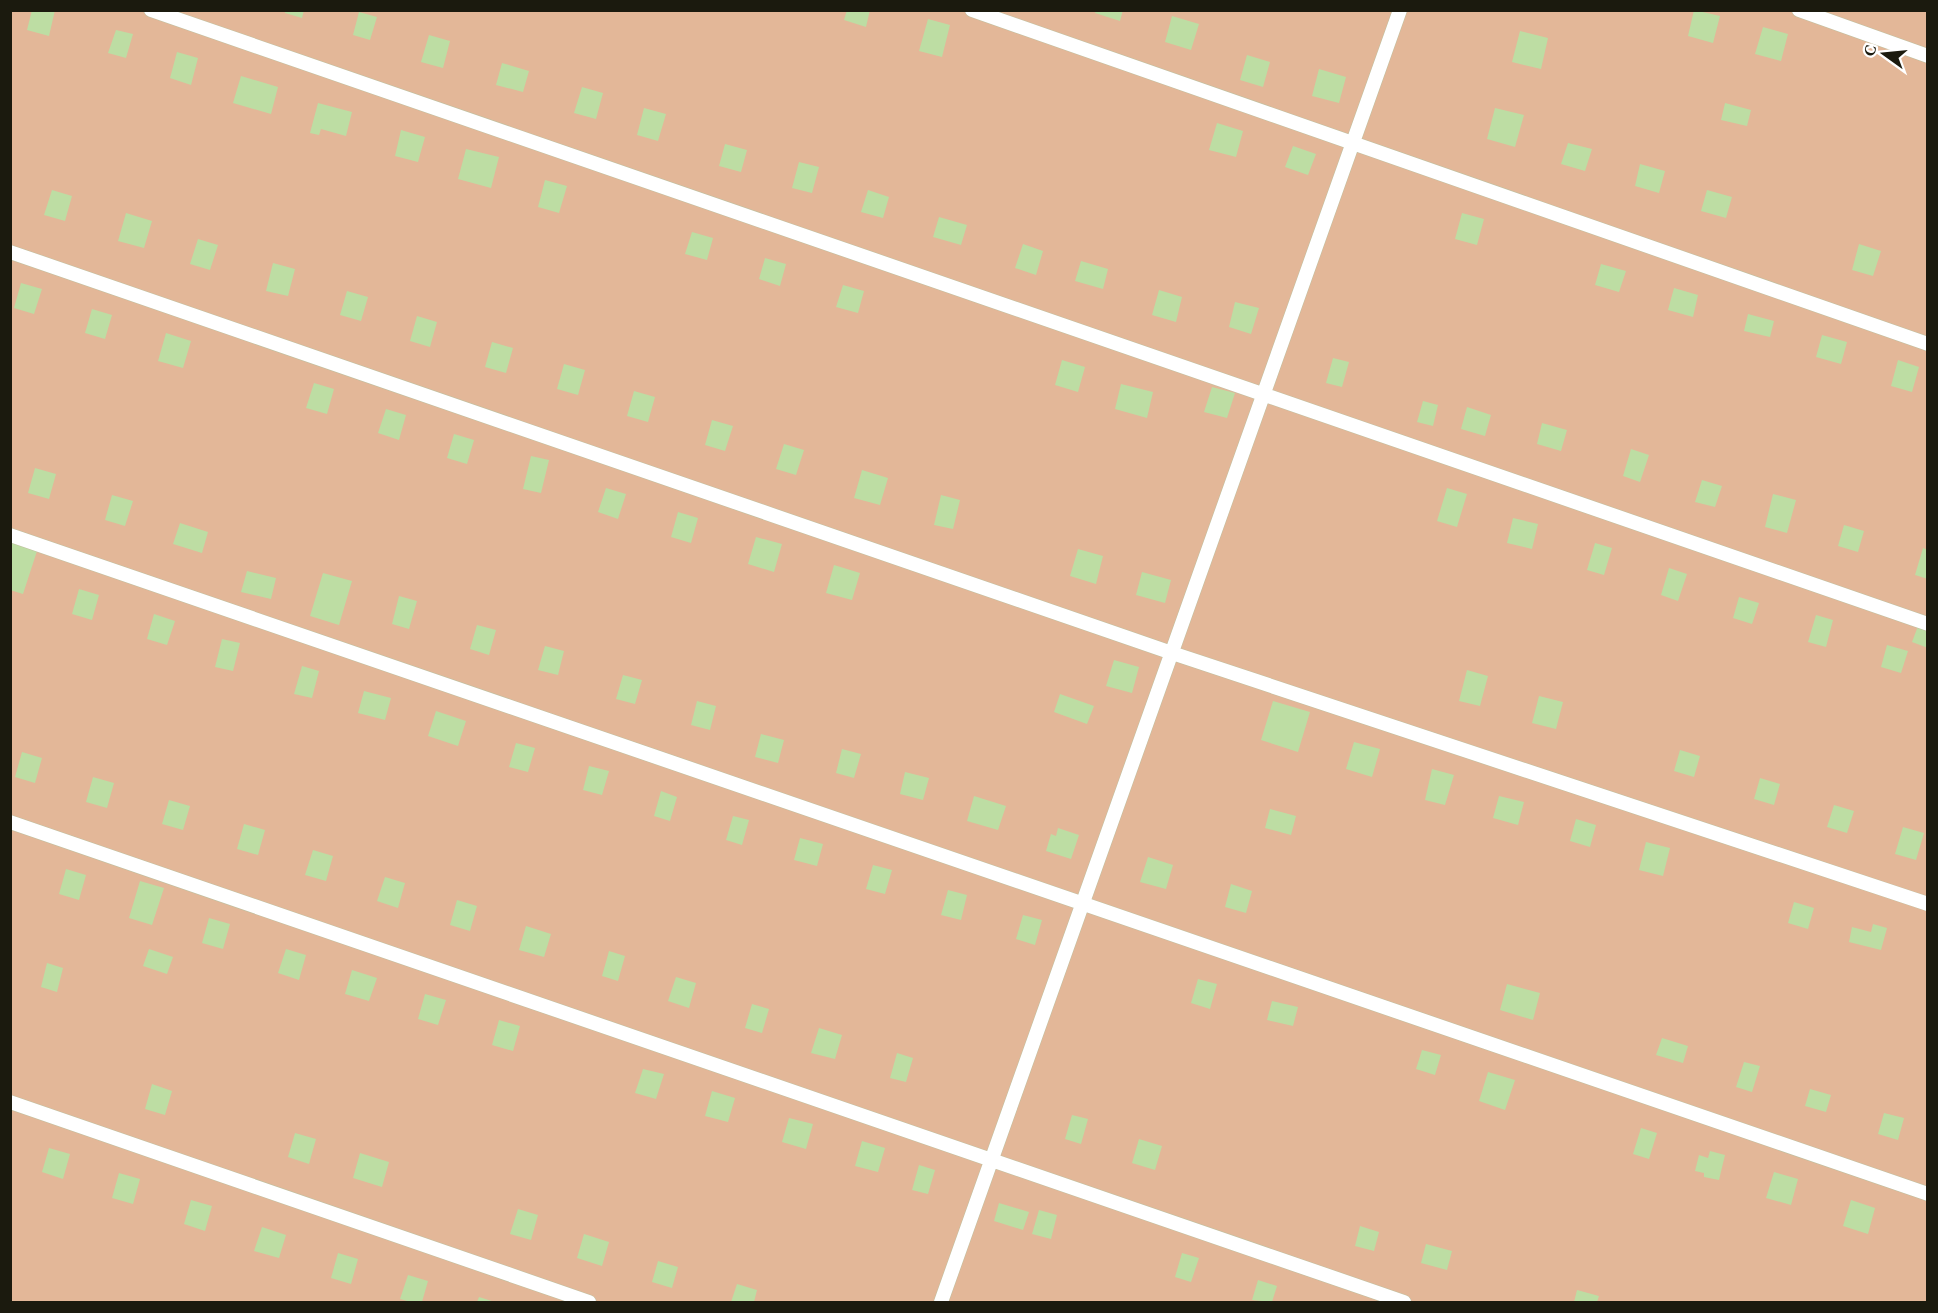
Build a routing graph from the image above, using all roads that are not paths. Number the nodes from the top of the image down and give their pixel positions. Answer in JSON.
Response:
{"nodes":[{"id":1,"x":151,"y":10,"type":"edge"},
{"id":2,"x":972,"y":10,"type":"edge"},
{"id":3,"x":1400,"y":10,"type":"edge"},
{"id":4,"x":1799,"y":10,"type":"edge"},
{"id":5,"x":1928,"y":56,"type":"edge"},
{"id":6,"x":1353,"y":142,"type":"junction"},
{"id":7,"x":10,"y":252,"type":"edge"},
{"id":8,"x":1928,"y":344,"type":"edge"},
{"id":9,"x":1263,"y":394,"type":"junction"},
{"id":10,"x":10,"y":535,"type":"edge"},
{"id":11,"x":1928,"y":624,"type":"edge"},
{"id":12,"x":1172,"y":653,"type":"junction"},
{"id":13,"x":10,"y":822,"type":"edge"},
{"id":14,"x":1083,"y":903,"type":"junction"},
{"id":15,"x":1928,"y":904,"type":"edge"},
{"id":16,"x":10,"y":1102,"type":"edge"},
{"id":17,"x":991,"y":1161,"type":"junction"},
{"id":18,"x":1928,"y":1194,"type":"edge"},
{"id":19,"x":589,"y":1302,"type":"edge"},
{"id":20,"x":941,"y":1302,"type":"edge"},
{"id":21,"x":1404,"y":1302,"type":"edge"}],
"edges":[{"from":1,"to":9,"type":"lane"},
{"from":2,"to":6,"type":"lane"},
{"from":3,"to":6,"type":"lane"},
{"from":4,"to":5,"type":"lane"},
{"from":6,"to":8,"type":"lane"},
{"from":6,"to":9,"type":"lane"},
{"from":7,"to":12,"type":"lane"},
{"from":9,"to":11,"type":"lane"},
{"from":9,"to":12,"type":"lane"},
{"from":10,"to":14,"type":"lane"},
{"from":12,"to":14,"type":"lane"},
{"from":12,"to":15,"type":"lane"},
{"from":13,"to":17,"type":"lane"},
{"from":14,"to":17,"type":"lane"},
{"from":14,"to":18,"type":"lane"},
{"from":16,"to":19,"type":"lane"},
{"from":17,"to":20,"type":"lane"},
{"from":17,"to":21,"type":"lane"}]}
